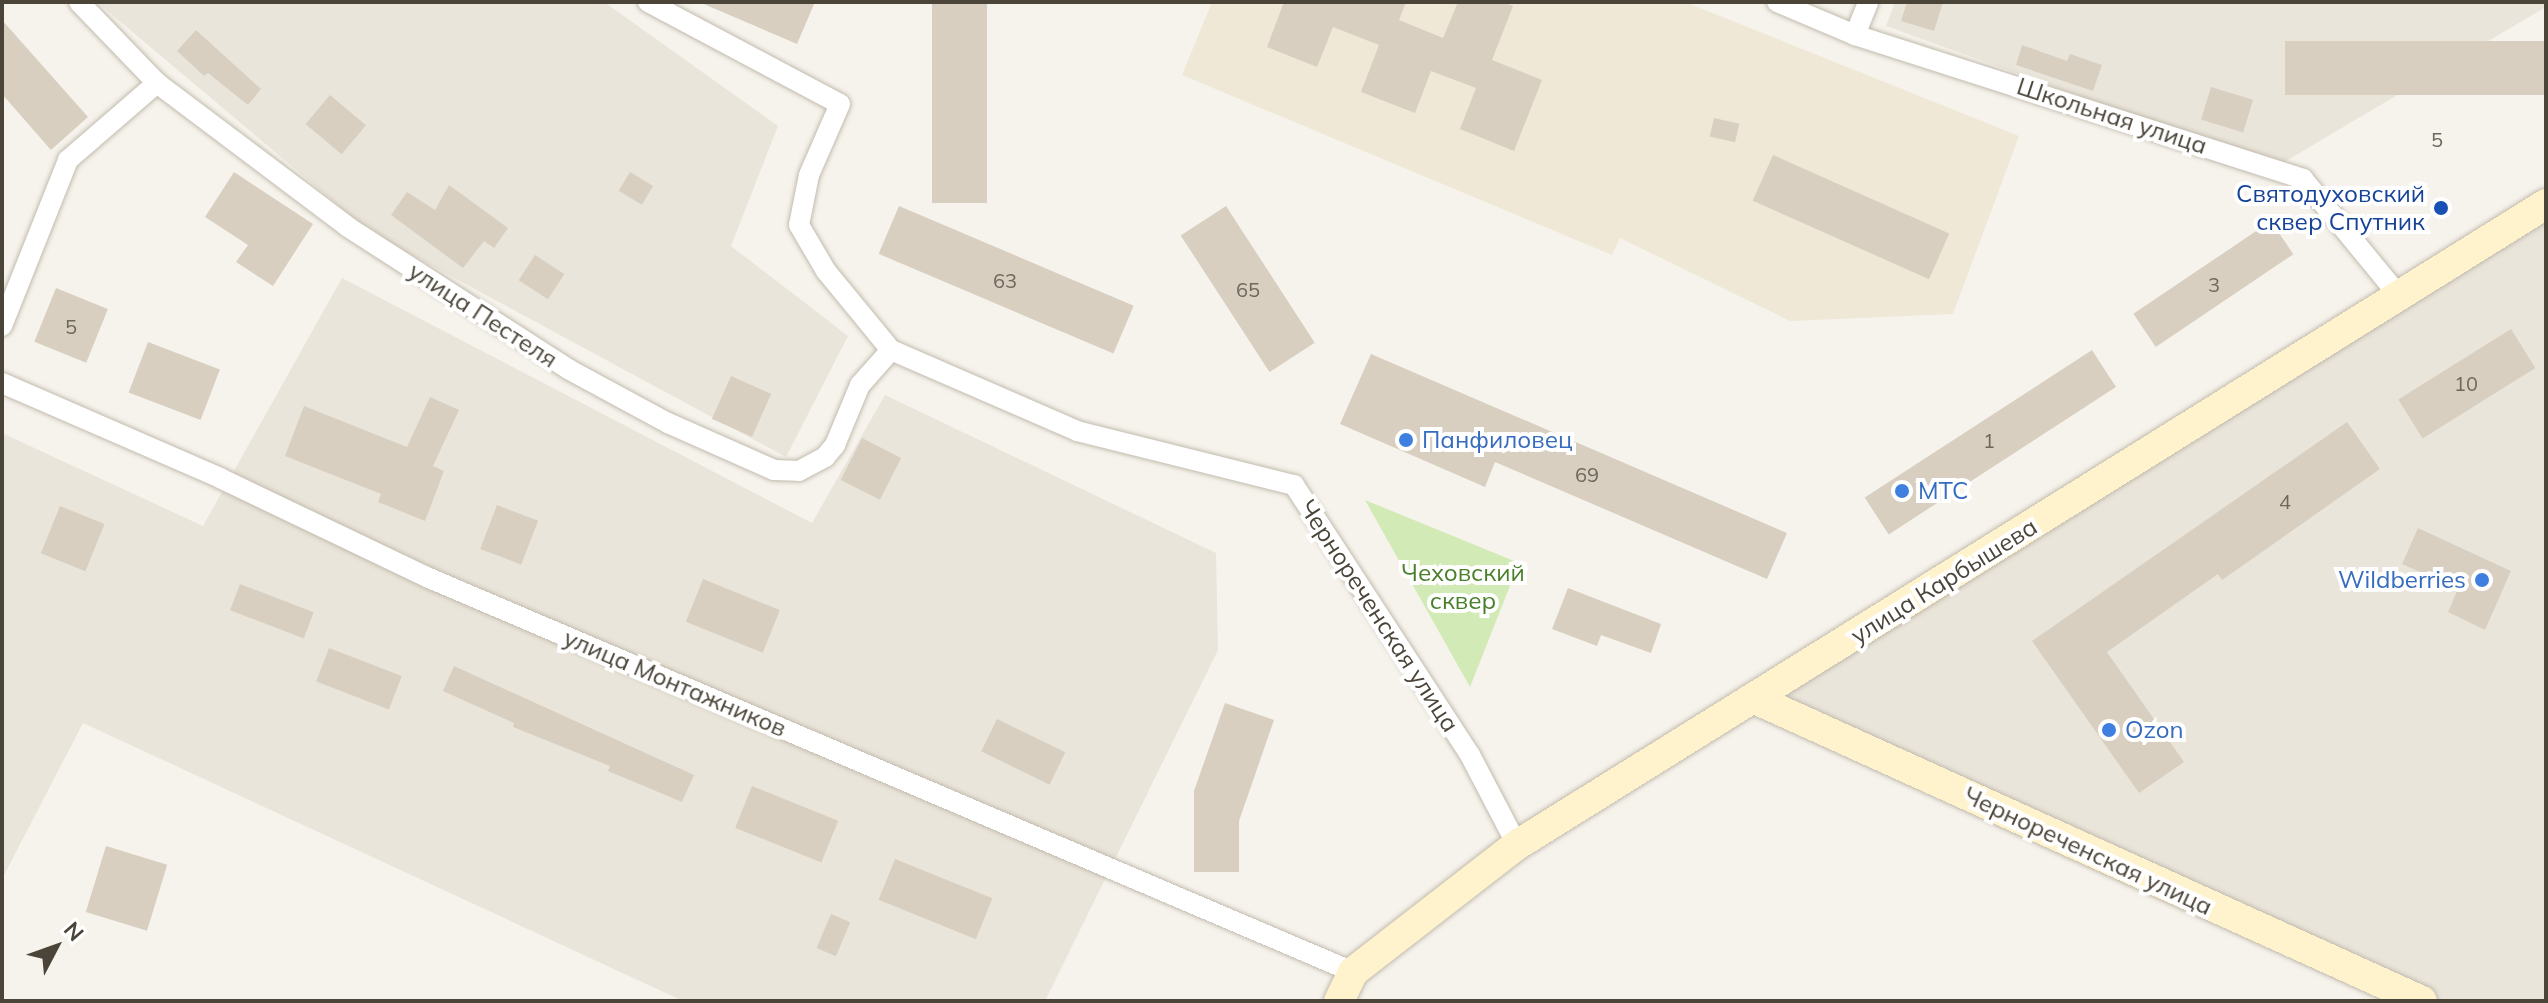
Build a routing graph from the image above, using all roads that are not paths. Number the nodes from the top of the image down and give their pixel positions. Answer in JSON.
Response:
{"nodes":[{"id":1,"x":79,"y":2,"type":"edge"},
{"id":2,"x":648,"y":2,"type":"edge"},
{"id":3,"x":1777,"y":2,"type":"edge"},
{"id":4,"x":1868,"y":2,"type":"edge"},
{"id":5,"x":1855,"y":35,"type":"junction"},
{"id":6,"x":157,"y":83,"type":"junction"},
{"id":7,"x":2546,"y":204,"type":"edge"},
{"id":8,"x":2400,"y":297,"type":"junction"},
{"id":9,"x":2,"y":326,"type":"edge"},
{"id":10,"x":891,"y":350,"type":"junction"},
{"id":11,"x":2,"y":383,"type":"edge"},
{"id":12,"x":1755,"y":699,"type":"junction"},
{"id":13,"x":1517,"y":845,"type":"junction"},
{"id":14,"x":1353,"y":972,"type":"junction"},
{"id":15,"x":1339,"y":1001,"type":"edge"},
{"id":16,"x":2422,"y":1001,"type":"edge"}],
"edges":[{"from":1,"to":6,"type":"street","name":"улица Пестеля"},
{"from":2,"to":10,"type":"street","name":"Чернореченская улица"},
{"from":3,"to":5,"type":"street","name":"Школьная улица"},
{"from":4,"to":5,"type":"street"},
{"from":5,"to":8,"type":"street","name":"Школьная улица"},
{"from":6,"to":9,"type":"street"},
{"from":6,"to":10,"type":"street","name":"улица Пестеля"},
{"from":7,"to":8,"type":"main road","name":"улица Карбышева"},
{"from":8,"to":12,"type":"main road","name":"улица Карбышева"},
{"from":10,"to":13,"type":"street","name":"Чернореченская улица"},
{"from":11,"to":14,"type":"street","name":"улица Монтажников"},
{"from":12,"to":13,"type":"main road","name":"улица Карбышева"},
{"from":12,"to":16,"type":"main road","name":"Чернореченская улица"},
{"from":13,"to":14,"type":"main road","name":"улица Карбышева"},
{"from":14,"to":15,"type":"main road"}]}
